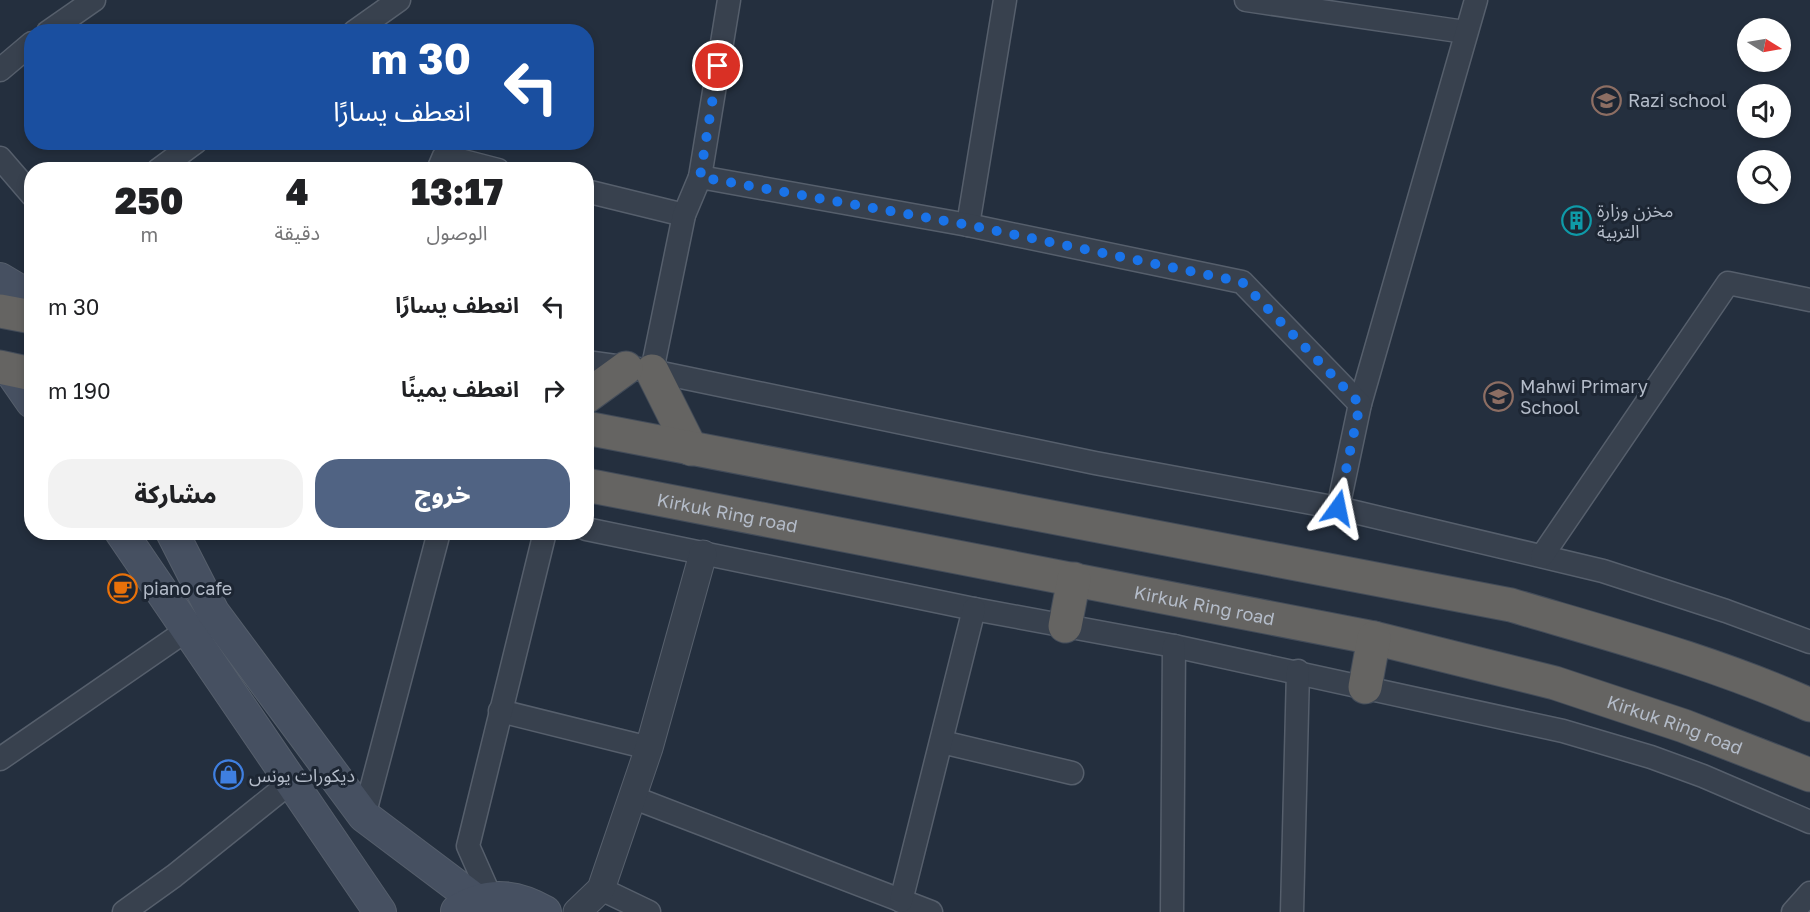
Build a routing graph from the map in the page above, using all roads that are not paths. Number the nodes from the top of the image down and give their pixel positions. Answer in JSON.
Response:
{"nodes":[{"id":1,"x":94,"y":0,"type":"edge"},
{"id":2,"x":399,"y":0,"type":"edge"},
{"id":3,"x":729,"y":0,"type":"edge"},
{"id":4,"x":1005,"y":0,"type":"edge"},
{"id":5,"x":1246,"y":0,"type":"edge"},
{"id":6,"x":1476,"y":0,"type":"edge"},
{"id":7,"x":60,"y":24,"type":"edge"},
{"id":8,"x":365,"y":24,"type":"edge"},
{"id":9,"x":1465,"y":32,"type":"junction"},
{"id":10,"x":24,"y":50,"type":"edge"},
{"id":11,"x":0,"y":70,"type":"edge"},
{"id":12,"x":185,"y":150,"type":"edge"},
{"id":13,"x":0,"y":158,"type":"edge"},
{"id":14,"x":169,"y":162,"type":"edge"},
{"id":15,"x":441,"y":162,"type":"edge"},
{"id":16,"x":467,"y":162,"type":"edge"},
{"id":17,"x":700,"y":177,"type":"junction"},
{"id":18,"x":24,"y":186,"type":"edge"},
{"id":19,"x":594,"y":193,"type":"edge"},
{"id":20,"x":684,"y":215,"type":"junction"},
{"id":21,"x":968,"y":225,"type":"junction"},
{"id":22,"x":0,"y":279,"type":"edge"},
{"id":23,"x":24,"y":293,"type":"edge"},
{"id":24,"x":1810,"y":300,"type":"edge"},
{"id":25,"x":0,"y":311,"type":"edge"},
{"id":26,"x":24,"y":316,"type":"edge"},
{"id":27,"x":594,"y":363,"type":"edge"},
{"id":28,"x":13,"y":370,"type":"edge"},
{"id":29,"x":639,"y":370,"type":"junction"},
{"id":30,"x":24,"y":389,"type":"edge"},
{"id":31,"x":594,"y":394,"type":"edge"},
{"id":32,"x":1360,"y":404,"type":"junction"},
{"id":33,"x":594,"y":430,"type":"edge"},
{"id":34,"x":691,"y":449,"type":"junction"},
{"id":35,"x":594,"y":487,"type":"edge"},
{"id":36,"x":1338,"y":508,"type":"junction"},
{"id":37,"x":594,"y":531,"type":"edge"},
{"id":38,"x":126,"y":540,"type":"edge"},
{"id":39,"x":176,"y":540,"type":"edge"},
{"id":40,"x":437,"y":540,"type":"edge"},
{"id":41,"x":543,"y":540,"type":"edge"},
{"id":42,"x":703,"y":554,"type":"junction"},
{"id":43,"x":1542,"y":556,"type":"junction"},
{"id":44,"x":1074,"y":579,"type":"junction"},
{"id":45,"x":974,"y":609,"type":"junction"},
{"id":46,"x":213,"y":612,"type":"junction"},
{"id":47,"x":1065,"y":626,"type":"junction"},
{"id":48,"x":187,"y":630,"type":"junction"},
{"id":49,"x":1374,"y":638,"type":"junction"},
{"id":50,"x":1810,"y":642,"type":"edge"},
{"id":51,"x":1174,"y":646,"type":"junction"},
{"id":52,"x":1298,"y":671,"type":"junction"},
{"id":53,"x":1365,"y":687,"type":"junction"},
{"id":54,"x":1810,"y":705,"type":"edge"},
{"id":55,"x":500,"y":711,"type":"junction"},
{"id":56,"x":942,"y":742,"type":"junction"},
{"id":57,"x":649,"y":748,"type":"junction"},
{"id":58,"x":4,"y":750,"type":"edge"},
{"id":59,"x":1072,"y":773,"type":"dead end"},
{"id":60,"x":1810,"y":775,"type":"edge"},
{"id":61,"x":291,"y":782,"type":"junction"},
{"id":62,"x":632,"y":797,"type":"junction"},
{"id":63,"x":364,"y":816,"type":"junction"},
{"id":64,"x":1810,"y":822,"type":"edge"},
{"id":65,"x":601,"y":889,"type":"junction"},
{"id":66,"x":1810,"y":893,"type":"edge"},
{"id":67,"x":901,"y":901,"type":"junction"},
{"id":68,"x":475,"y":904,"type":"edge"},
{"id":69,"x":124,"y":912,"type":"edge"},
{"id":70,"x":380,"y":912,"type":"edge"},
{"id":71,"x":545,"y":912,"type":"edge"},
{"id":72,"x":577,"y":912,"type":"edge"},
{"id":73,"x":649,"y":912,"type":"edge"},
{"id":74,"x":931,"y":912,"type":"edge"},
{"id":75,"x":1172,"y":912,"type":"edge"},
{"id":76,"x":1292,"y":912,"type":"edge"},
{"id":77,"x":1793,"y":912,"type":"edge"}],
"edges":[{"from":1,"to":7,"type":"street"},
{"from":2,"to":8,"type":"street"},
{"from":3,"to":17,"type":"street"},
{"from":4,"to":21,"type":"street"},
{"from":5,"to":9,"type":"street"},
{"from":6,"to":9,"type":"street"},
{"from":9,"to":32,"type":"street"},
{"from":10,"to":11,"type":"street"},
{"from":12,"to":14,"type":"street"},
{"from":13,"to":18,"type":"street"},
{"from":15,"to":16,"type":"street"},
{"from":17,"to":20,"type":"street"},
{"from":17,"to":21,"type":"street"},
{"from":19,"to":20,"type":"street"},
{"from":20,"to":29,"type":"street"},
{"from":21,"to":32,"type":"street"},
{"from":22,"to":23,"type":"main road"},
{"from":24,"to":43,"type":"street"},
{"from":25,"to":26,"type":"highway"},
{"from":27,"to":29,"type":"street"},
{"from":28,"to":30,"type":"main road"},
{"from":29,"to":31,"type":"highway"},
{"from":29,"to":34,"type":"highway"},
{"from":29,"to":36,"type":"street"},
{"from":32,"to":36,"type":"street"},
{"from":33,"to":34,"type":"highway"},
{"from":34,"to":54,"type":"highway"},
{"from":35,"to":44,"type":"highway","name":"Kirkuk Ring road"},
{"from":36,"to":43,"type":"street"},
{"from":37,"to":42,"type":"street"},
{"from":38,"to":48,"type":"main road"},
{"from":39,"to":46,"type":"main road"},
{"from":40,"to":63,"type":"street"},
{"from":41,"to":55,"type":"street"},
{"from":42,"to":45,"type":"street"},
{"from":42,"to":57,"type":"street"},
{"from":43,"to":50,"type":"street"},
{"from":44,"to":47,"type":"highway"},
{"from":44,"to":49,"type":"highway","name":"Kirkuk Ring road"},
{"from":45,"to":47,"type":"street"},
{"from":45,"to":56,"type":"street"},
{"from":46,"to":48,"type":"main road"},
{"from":46,"to":63,"type":"main road"},
{"from":47,"to":51,"type":"street"},
{"from":48,"to":58,"type":"street"},
{"from":48,"to":61,"type":"main road"},
{"from":49,"to":53,"type":"highway"},
{"from":49,"to":60,"type":"highway","name":"Kirkuk Ring road"},
{"from":51,"to":52,"type":"street"},
{"from":51,"to":75,"type":"street"},
{"from":52,"to":53,"type":"street"},
{"from":52,"to":76,"type":"street"},
{"from":53,"to":64,"type":"street"},
{"from":55,"to":57,"type":"street"},
{"from":55,"to":68,"type":"street"},
{"from":56,"to":59,"type":"street"},
{"from":56,"to":67,"type":"street"},
{"from":57,"to":62,"type":"street"},
{"from":61,"to":69,"type":"street"},
{"from":61,"to":70,"type":"main road"},
{"from":62,"to":65,"type":"street"},
{"from":62,"to":67,"type":"street"},
{"from":63,"to":68,"type":"main road"},
{"from":65,"to":72,"type":"street"},
{"from":65,"to":73,"type":"street"},
{"from":66,"to":77,"type":"street"},
{"from":67,"to":74,"type":"street"},
{"from":68,"to":71,"type":"main road"}]}
